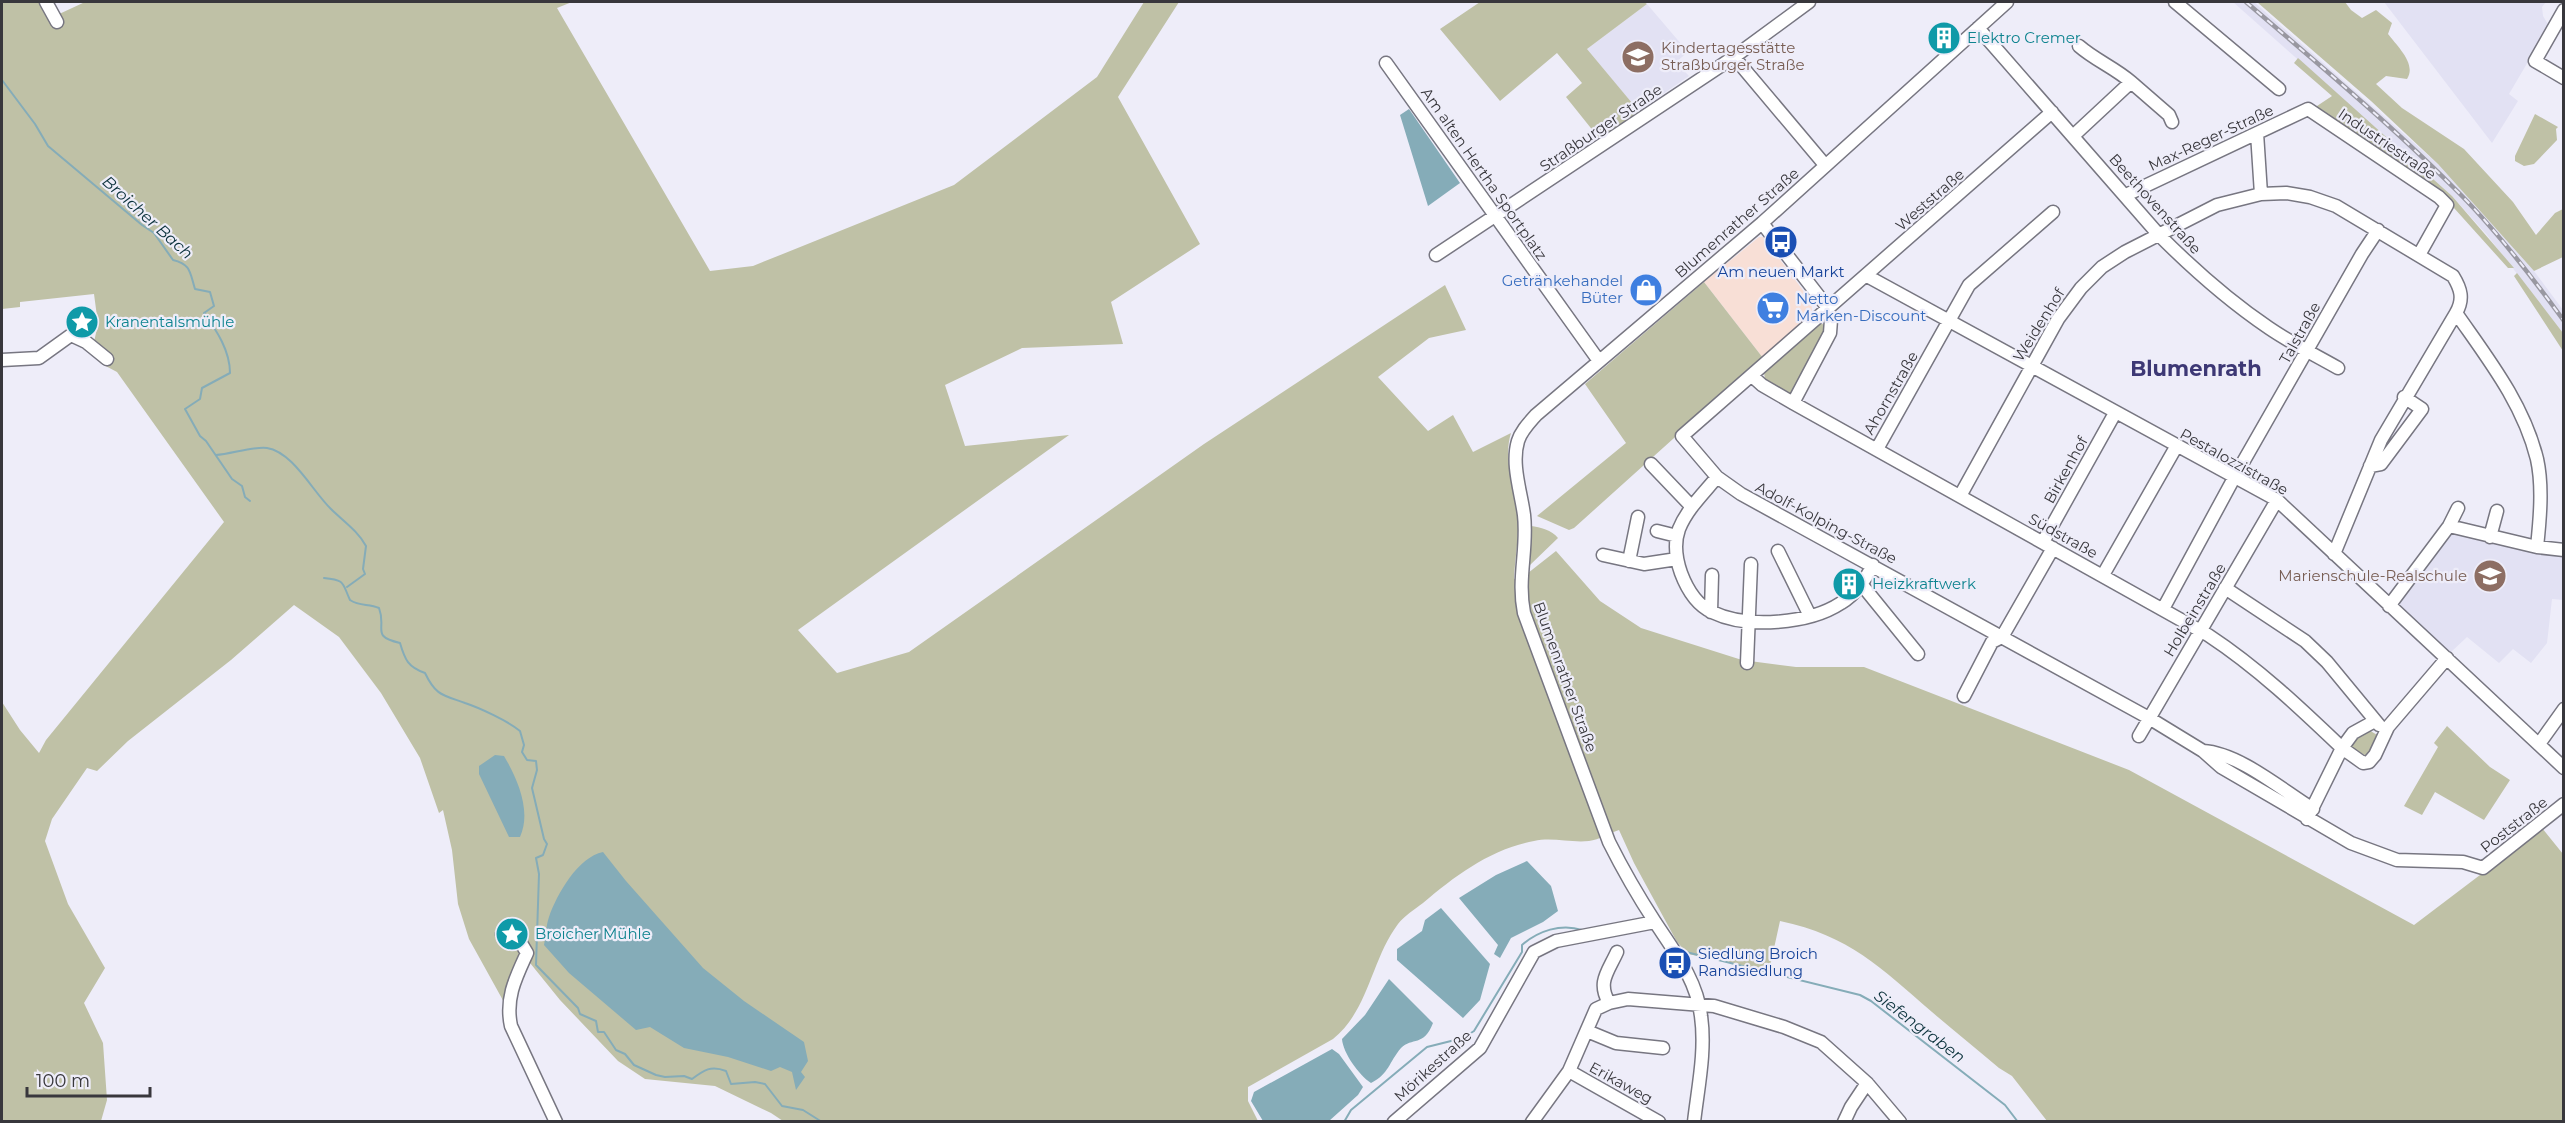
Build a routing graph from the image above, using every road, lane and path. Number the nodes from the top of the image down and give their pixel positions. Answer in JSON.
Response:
{"nodes":[{"id":1,"x":46,"y":2,"type":"edge"},
{"id":2,"x":1809,"y":2,"type":"edge"},
{"id":3,"x":2007,"y":2,"type":"edge"},
{"id":4,"x":2175,"y":2,"type":"edge"},
{"id":5,"x":2559,"y":2,"type":"edge"},
{"id":6,"x":2564,"y":5,"type":"edge"},
{"id":7,"x":2564,"y":10,"type":"edge"},
{"id":8,"x":57,"y":22,"type":"dead end"},
{"id":9,"x":1978,"y":28,"type":"junction"},
{"id":10,"x":2079,"y":46,"type":"dead end"},
{"id":11,"x":1734,"y":57,"type":"junction"},
{"id":12,"x":1386,"y":63,"type":"dead end"},
{"id":13,"x":2564,"y":78,"type":"edge"},
{"id":14,"x":2131,"y":82,"type":"junction"},
{"id":15,"x":2279,"y":89,"type":"dead end"},
{"id":16,"x":2308,"y":109,"type":"joint"},
{"id":17,"x":2052,"y":112,"type":"junction"},
{"id":18,"x":2172,"y":122,"type":"dead end"},
{"id":19,"x":2257,"y":133,"type":"junction"},
{"id":20,"x":2073,"y":136,"type":"junction"},
{"id":21,"x":1825,"y":165,"type":"junction"},
{"id":22,"x":2260,"y":194,"type":"junction"},
{"id":23,"x":2126,"y":195,"type":"junction"},
{"id":24,"x":2053,"y":212,"type":"dead end"},
{"id":25,"x":1495,"y":216,"type":"junction"},
{"id":26,"x":1762,"y":223,"type":"junction"},
{"id":27,"x":2378,"y":230,"type":"junction"},
{"id":28,"x":2158,"y":235,"type":"junction"},
{"id":29,"x":1436,"y":255,"type":"dead end"},
{"id":30,"x":2419,"y":255,"type":"junction"},
{"id":31,"x":1867,"y":276,"type":"junction"},
{"id":32,"x":1827,"y":308,"type":"junction"},
{"id":33,"x":2456,"y":313,"type":"junction"},
{"id":34,"x":1949,"y":321,"type":"junction"},
{"id":35,"x":2307,"y":351,"type":"junction"},
{"id":36,"x":107,"y":359,"type":"dead end"},
{"id":37,"x":2,"y":360,"type":"edge"},
{"id":38,"x":1599,"y":361,"type":"junction"},
{"id":39,"x":2031,"y":366,"type":"junction"},
{"id":40,"x":2338,"y":368,"type":"dead end"},
{"id":41,"x":1752,"y":376,"type":"junction"},
{"id":42,"x":2404,"y":397,"type":"junction"},
{"id":43,"x":1793,"y":403,"type":"junction"},
{"id":44,"x":2115,"y":413,"type":"junction"},
{"id":45,"x":1682,"y":436,"type":"joint"},
{"id":46,"x":2176,"y":447,"type":"junction"},
{"id":47,"x":1877,"y":449,"type":"junction"},
{"id":48,"x":1651,"y":464,"type":"dead end"},
{"id":49,"x":2370,"y":466,"type":"junction"},
{"id":50,"x":1717,"y":477,"type":"junction"},
{"id":51,"x":2234,"y":478,"type":"junction"},
{"id":52,"x":1960,"y":496,"type":"junction"},
{"id":53,"x":2277,"y":501,"type":"junction"},
{"id":54,"x":1692,"y":507,"type":"junction"},
{"id":55,"x":2458,"y":508,"type":"dead end"},
{"id":56,"x":2497,"y":511,"type":"dead end"},
{"id":57,"x":1638,"y":517,"type":"dead end"},
{"id":58,"x":2449,"y":526,"type":"junction"},
{"id":59,"x":1657,"y":531,"type":"dead end"},
{"id":60,"x":1677,"y":536,"type":"junction"},
{"id":61,"x":2490,"y":537,"type":"junction"},
{"id":62,"x":2048,"y":545,"type":"junction"},
{"id":63,"x":2537,"y":547,"type":"junction"},
{"id":64,"x":2564,"y":550,"type":"edge"},
{"id":65,"x":1778,"y":551,"type":"dead end"},
{"id":66,"x":2334,"y":554,"type":"junction"},
{"id":67,"x":1603,"y":555,"type":"dead end"},
{"id":68,"x":1677,"y":559,"type":"junction"},
{"id":69,"x":1629,"y":561,"type":"junction"},
{"id":70,"x":1751,"y":564,"type":"dead end"},
{"id":71,"x":1873,"y":565,"type":"junction"},
{"id":72,"x":1712,"y":575,"type":"dead end"},
{"id":73,"x":2103,"y":575,"type":"junction"},
{"id":74,"x":1862,"y":585,"type":"junction"},
{"id":75,"x":2225,"y":588,"type":"junction"},
{"id":76,"x":2389,"y":606,"type":"junction"},
{"id":77,"x":2163,"y":609,"type":"junction"},
{"id":78,"x":1711,"y":612,"type":"junction"},
{"id":79,"x":1810,"y":616,"type":"junction"},
{"id":80,"x":1749,"y":621,"type":"junction"},
{"id":81,"x":2200,"y":630,"type":"junction"},
{"id":82,"x":2002,"y":637,"type":"junction"},
{"id":83,"x":1918,"y":654,"type":"dead end"},
{"id":84,"x":2447,"y":658,"type":"junction"},
{"id":85,"x":1747,"y":663,"type":"dead end"},
{"id":86,"x":1964,"y":696,"type":"dead end"},
{"id":87,"x":2564,"y":709,"type":"edge"},
{"id":88,"x":2149,"y":718,"type":"junction"},
{"id":89,"x":2373,"y":722,"type":"junction"},
{"id":90,"x":2388,"y":727,"type":"junction"},
{"id":91,"x":2139,"y":736,"type":"dead end"},
{"id":92,"x":2539,"y":744,"type":"junction"},
{"id":93,"x":2342,"y":748,"type":"junction"},
{"id":94,"x":2564,"y":768,"type":"edge"},
{"id":95,"x":2564,"y":804,"type":"edge"},
{"id":96,"x":2310,"y":814,"type":"junction"},
{"id":97,"x":2483,"y":868,"type":"joint"},
{"id":98,"x":1655,"y":922,"type":"junction"},
{"id":99,"x":502,"y":934,"type":"dead end"},
{"id":100,"x":1617,"y":952,"type":"dead end"},
{"id":101,"x":1609,"y":1003,"type":"junction"},
{"id":102,"x":1699,"y":1005,"type":"junction"},
{"id":103,"x":1587,"y":1031,"type":"junction"},
{"id":104,"x":1663,"y":1048,"type":"dead end"},
{"id":105,"x":1569,"y":1071,"type":"junction"},
{"id":106,"x":1867,"y":1083,"type":"junction"},
{"id":107,"x":555,"y":1122,"type":"edge"},
{"id":108,"x":1394,"y":1122,"type":"edge"},
{"id":109,"x":1532,"y":1122,"type":"edge"},
{"id":110,"x":1659,"y":1122,"type":"edge"},
{"id":111,"x":1694,"y":1122,"type":"edge"},
{"id":112,"x":1844,"y":1122,"type":"edge"},
{"id":113,"x":1900,"y":1122,"type":"edge"}],
"edges":[{"from":1,"to":8,"type":"street"},
{"from":2,"to":11,"type":"street","name":"Straßburger Straße"},
{"from":3,"to":9,"type":"street","name":"Blumenrather Straße"},
{"from":4,"to":15,"type":"street"},
{"from":5,"to":6,"type":"street"},
{"from":7,"to":13,"type":"street"},
{"from":9,"to":17,"type":"street","name":"Beethovenstraße"},
{"from":9,"to":21,"type":"street","name":"Blumenrather Straße"},
{"from":10,"to":14,"type":"street"},
{"from":11,"to":21,"type":"street"},
{"from":11,"to":25,"type":"street","name":"Straßburger Straße"},
{"from":12,"to":25,"type":"street","name":"Am alten Hertha Sportplatz"},
{"from":14,"to":18,"type":"street"},
{"from":14,"to":20,"type":"street"},
{"from":16,"to":19,"type":"street","name":"Max-Reger-Straße"},
{"from":16,"to":30,"type":"street","name":"Industriestraße"},
{"from":17,"to":20,"type":"street","name":"Beethovenstraße"},
{"from":17,"to":31,"type":"street","name":"Weststraße"},
{"from":19,"to":22,"type":"street"},
{"from":19,"to":23,"type":"street","name":"Max-Reger-Straße"},
{"from":20,"to":23,"type":"street","name":"Beethovenstraße"},
{"from":21,"to":26,"type":"street","name":"Blumenrather Straße"},
{"from":22,"to":27,"type":"street","name":"Weidenhof"},
{"from":22,"to":28,"type":"street","name":"Weidenhof"},
{"from":23,"to":28,"type":"street","name":"Beethovenstraße"},
{"from":24,"to":34,"type":"street","name":"Ahornstraße"},
{"from":25,"to":29,"type":"street","name":"Straßburger Straße"},
{"from":25,"to":38,"type":"street","name":"Am alten Hertha Sportplatz"},
{"from":26,"to":32,"type":"street"},
{"from":26,"to":38,"type":"street","name":"Blumenrather Straße"},
{"from":27,"to":30,"type":"street","name":"Weidenhof"},
{"from":27,"to":35,"type":"street","name":"Talstraße"},
{"from":28,"to":35,"type":"street","name":"Beethovenstraße"},
{"from":28,"to":39,"type":"street","name":"Weidenhof"},
{"from":30,"to":33,"type":"street","name":"Weidenhof"},
{"from":31,"to":32,"type":"street","name":"Weststraße"},
{"from":31,"to":34,"type":"street","name":"Pestalozzistraße"},
{"from":32,"to":41,"type":"street","name":"Weststraße"},
{"from":32,"to":43,"type":"street"},
{"from":33,"to":42,"type":"street"},
{"from":33,"to":63,"type":"street"},
{"from":34,"to":39,"type":"street","name":"Pestalozzistraße"},
{"from":34,"to":47,"type":"street","name":"Ahornstraße"},
{"from":35,"to":40,"type":"street","name":"Beethovenstraße"},
{"from":35,"to":51,"type":"street","name":"Talstraße"},
{"from":36,"to":37,"type":"street"},
{"from":38,"to":98,"type":"street","name":"Blumenrather Straße"},
{"from":39,"to":44,"type":"street","name":"Pestalozzistraße"},
{"from":39,"to":52,"type":"street","name":"Weidenhof"},
{"from":41,"to":43,"type":"street","name":"Südstraße"},
{"from":41,"to":45,"type":"street","name":"Weststraße"},
{"from":42,"to":49,"type":"street"},
{"from":42,"to":49,"type":"street"},
{"from":43,"to":47,"type":"street","name":"Südstraße"},
{"from":44,"to":46,"type":"street","name":"Pestalozzistraße"},
{"from":44,"to":62,"type":"street","name":"Birkenhof"},
{"from":45,"to":50,"type":"street","name":"Adolf-Kolping-Straße"},
{"from":46,"to":51,"type":"street","name":"Pestalozzistraße"},
{"from":46,"to":73,"type":"street"},
{"from":47,"to":52,"type":"street","name":"Südstraße"},
{"from":48,"to":54,"type":"street"},
{"from":49,"to":66,"type":"street"},
{"from":50,"to":54,"type":"street"},
{"from":50,"to":71,"type":"street","name":"Adolf-Kolping-Straße"},
{"from":51,"to":53,"type":"street","name":"Pestalozzistraße"},
{"from":51,"to":77,"type":"street","name":"Talstraße"},
{"from":52,"to":62,"type":"street","name":"Südstraße"},
{"from":53,"to":66,"type":"street","name":"Pestalozzistraße"},
{"from":53,"to":75,"type":"street","name":"Holbeinstraße"},
{"from":54,"to":60,"type":"street"},
{"from":55,"to":58,"type":"street"},
{"from":56,"to":61,"type":"street"},
{"from":57,"to":69,"type":"street"},
{"from":58,"to":61,"type":"street"},
{"from":58,"to":76,"type":"street"},
{"from":59,"to":60,"type":"street"},
{"from":60,"to":68,"type":"street"},
{"from":61,"to":63,"type":"street"},
{"from":62,"to":73,"type":"street","name":"Südstraße"},
{"from":62,"to":82,"type":"street"},
{"from":63,"to":64,"type":"street"},
{"from":65,"to":79,"type":"street"},
{"from":66,"to":76,"type":"street","name":"Pestalozzistraße"},
{"from":67,"to":69,"type":"street"},
{"from":68,"to":69,"type":"street"},
{"from":68,"to":78,"type":"street"},
{"from":70,"to":80,"type":"street"},
{"from":71,"to":74,"type":"street"},
{"from":71,"to":82,"type":"street","name":"Adolf-Kolping-Straße"},
{"from":72,"to":78,"type":"street"},
{"from":73,"to":77,"type":"street","name":"Südstraße"},
{"from":74,"to":79,"type":"street"},
{"from":74,"to":83,"type":"street"},
{"from":75,"to":81,"type":"street","name":"Holbeinstraße"},
{"from":75,"to":89,"type":"street"},
{"from":76,"to":84,"type":"street","name":"Pestalozzistraße"},
{"from":77,"to":81,"type":"street","name":"Südstraße"},
{"from":78,"to":80,"type":"street"},
{"from":79,"to":80,"type":"street"},
{"from":80,"to":85,"type":"street"},
{"from":81,"to":88,"type":"street","name":"Holbeinstraße"},
{"from":81,"to":93,"type":"street","name":"Südstraße"},
{"from":82,"to":86,"type":"street"},
{"from":82,"to":88,"type":"street","name":"Adolf-Kolping-Straße"},
{"from":84,"to":90,"type":"street"},
{"from":84,"to":92,"type":"street","name":"Pestalozzistraße"},
{"from":87,"to":92,"type":"street"},
{"from":88,"to":91,"type":"street","name":"Holbeinstraße"},
{"from":88,"to":96,"type":"street","name":"Adolf-Kolping-Straße"},
{"from":89,"to":90,"type":"street"},
{"from":89,"to":93,"type":"street"},
{"from":90,"to":93,"type":"street","name":"Südstraße"},
{"from":92,"to":94,"type":"street","name":"Pestalozzistraße"},
{"from":93,"to":96,"type":"street"},
{"from":95,"to":97,"type":"street","name":"Poststraße"},
{"from":96,"to":97,"type":"street","name":"Adolf-Kolping-Straße"},
{"from":98,"to":102,"type":"street","name":"Blumenrather Straße"},
{"from":98,"to":108,"type":"street","name":"Mörikestraße"},
{"from":99,"to":107,"type":"street"},
{"from":100,"to":101,"type":"street"},
{"from":101,"to":102,"type":"street"},
{"from":101,"to":103,"type":"street"},
{"from":102,"to":106,"type":"street"},
{"from":102,"to":111,"type":"street","name":"Blumenrather Straße"},
{"from":103,"to":104,"type":"street"},
{"from":103,"to":105,"type":"street"},
{"from":105,"to":109,"type":"street"},
{"from":105,"to":110,"type":"street","name":"Erikaweg"},
{"from":106,"to":112,"type":"street"},
{"from":106,"to":113,"type":"street"}]}
